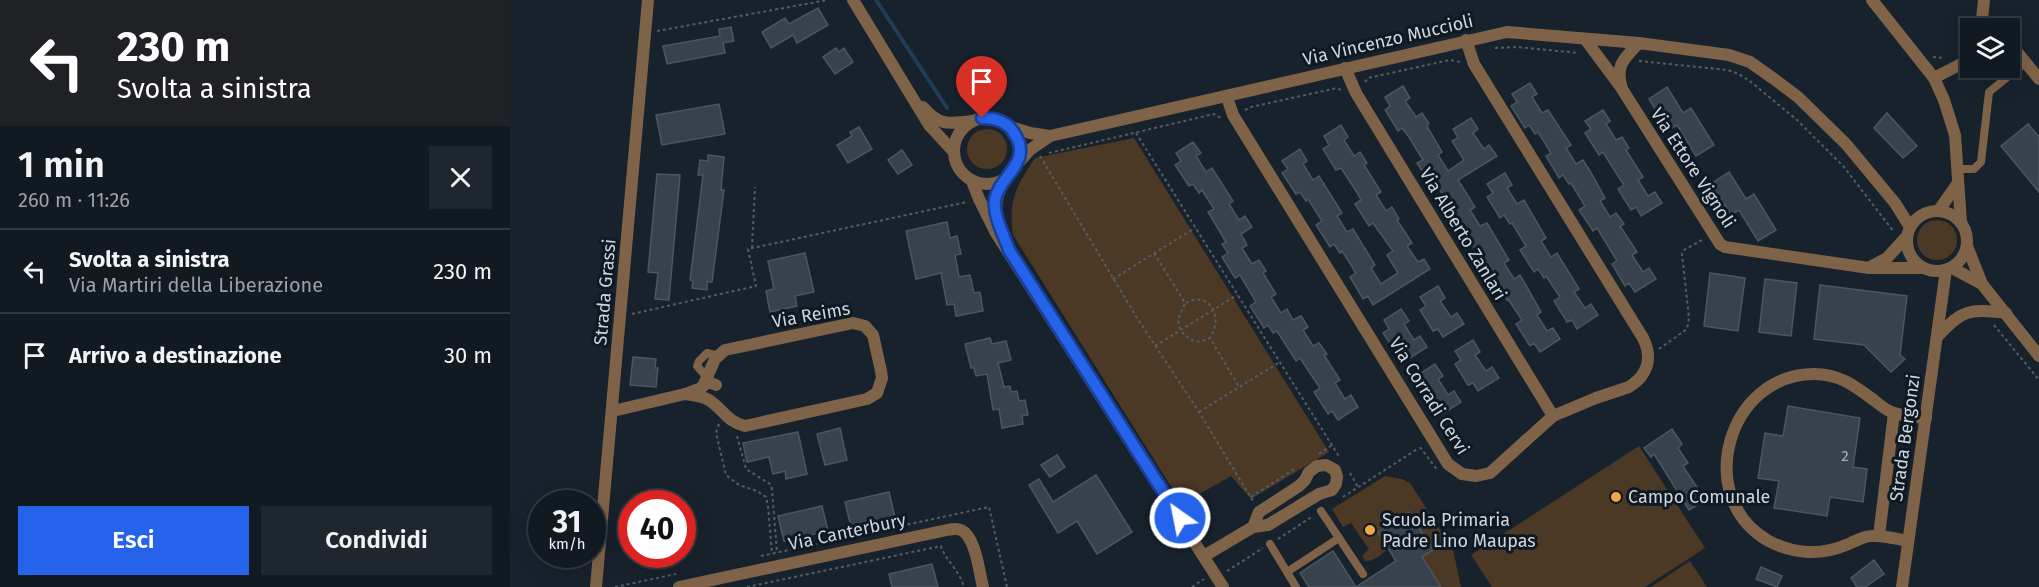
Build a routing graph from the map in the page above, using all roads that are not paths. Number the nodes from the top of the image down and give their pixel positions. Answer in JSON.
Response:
{"nodes":[{"id":1,"x":648,"y":0,"type":"edge"},
{"id":2,"x":853,"y":0,"type":"edge"},
{"id":3,"x":1872,"y":0,"type":"edge"},
{"id":4,"x":1984,"y":0,"type":"edge"},
{"id":5,"x":1982,"y":18,"type":"edge"},
{"id":6,"x":1585,"y":39,"type":"junction"},
{"id":7,"x":1466,"y":40,"type":"junction"},
{"id":8,"x":1639,"y":43,"type":"junction"},
{"id":9,"x":2020,"y":56,"type":"edge"},
{"id":10,"x":2025,"y":62,"type":"junction"},
{"id":11,"x":1960,"y":65,"type":"edge"},
{"id":12,"x":1345,"y":68,"type":"junction"},
{"id":13,"x":1934,"y":78,"type":"junction"},
{"id":14,"x":2039,"y":79,"type":"edge"},
{"id":15,"x":904,"y":83,"type":"junction"},
{"id":16,"x":1622,"y":89,"type":"junction"},
{"id":17,"x":1227,"y":97,"type":"junction"},
{"id":18,"x":972,"y":121,"type":"junction"},
{"id":19,"x":1011,"y":127,"type":"junction"},
{"id":20,"x":1050,"y":136,"type":"junction"},
{"id":21,"x":953,"y":151,"type":"junction"},
{"id":22,"x":1017,"y":165,"type":"junction"},
{"id":23,"x":1958,"y":169,"type":"junction"},
{"id":24,"x":1006,"y":178,"type":"junction"},
{"id":25,"x":972,"y":181,"type":"junction"},
{"id":26,"x":1958,"y":183,"type":"junction"},
{"id":27,"x":1895,"y":203,"type":"junction"},
{"id":28,"x":1933,"y":211,"type":"junction"},
{"id":29,"x":1961,"y":223,"type":"junction"},
{"id":30,"x":1908,"y":232,"type":"junction"},
{"id":31,"x":1967,"y":246,"type":"junction"},
{"id":32,"x":1009,"y":250,"type":"junction"},
{"id":33,"x":1869,"y":268,"type":"junction"},
{"id":34,"x":1925,"y":269,"type":"junction"},
{"id":35,"x":1949,"y":269,"type":"junction"},
{"id":36,"x":1982,"y":284,"type":"junction"},
{"id":37,"x":1943,"y":295,"type":"junction"},
{"id":38,"x":2006,"y":313,"type":"junction"},
{"id":39,"x":1938,"y":336,"type":"junction"},
{"id":40,"x":2039,"y":356,"type":"edge"},
{"id":41,"x":708,"y":389,"type":"junction"},
{"id":42,"x":613,"y":411,"type":"junction"},
{"id":43,"x":1894,"y":413,"type":"junction"},
{"id":44,"x":1553,"y":416,"type":"junction"},
{"id":45,"x":1926,"y":418,"type":"junction"},
{"id":46,"x":1322,"y":511,"type":"dead end"},
{"id":47,"x":1252,"y":527,"type":"junction"},
{"id":48,"x":1879,"y":537,"type":"junction"},
{"id":49,"x":1339,"y":538,"type":"junction"},
{"id":50,"x":1274,"y":541,"type":"road end"},
{"id":51,"x":1908,"y":541,"type":"junction"},
{"id":52,"x":1204,"y":556,"type":"junction"},
{"id":53,"x":1287,"y":572,"type":"junction"},
{"id":54,"x":1363,"y":574,"type":"dead end"},
{"id":55,"x":596,"y":587,"type":"edge"},
{"id":56,"x":679,"y":587,"type":"edge"},
{"id":57,"x":983,"y":587,"type":"edge"},
{"id":58,"x":1223,"y":587,"type":"edge"},
{"id":59,"x":1296,"y":587,"type":"edge"},
{"id":60,"x":1902,"y":587,"type":"edge"}],
"edges":[{"from":1,"to":42,"type":"street","name":"Strada Grassi"},
{"from":2,"to":15,"type":"street"},
{"from":3,"to":13,"type":"street"},
{"from":4,"to":5,"type":"street"},
{"from":6,"to":7,"type":"street","name":"Via Vincenzo Muccioli"},
{"from":6,"to":8,"type":"street","name":"Via Vincenzo Muccioli"},
{"from":6,"to":16,"type":"street"},
{"from":7,"to":12,"type":"street","name":"Via Vincenzo Muccioli"},
{"from":7,"to":44,"type":"street","name":"Via Corradi Cervi"},
{"from":8,"to":16,"type":"street","name":"Via Ettore Vignoli"},
{"from":8,"to":27,"type":"street","name":"Via Vincenzo Muccioli"},
{"from":9,"to":10,"type":"street"},
{"from":10,"to":14,"type":"street"},
{"from":10,"to":23,"type":"lane"},
{"from":11,"to":13,"type":"street"},
{"from":12,"to":17,"type":"street","name":"Via Vincenzo Muccioli"},
{"from":12,"to":44,"type":"street","name":"Via Alberto Zanlari"},
{"from":13,"to":23,"type":"street"},
{"from":15,"to":18,"type":"street"},
{"from":15,"to":21,"type":"street"},
{"from":16,"to":33,"type":"street","name":"Via Ettore Vignoli"},
{"from":17,"to":20,"type":"street","name":"Via Vincenzo Muccioli"},
{"from":17,"to":44,"type":"street","name":"Via Corradi Cervi"},
{"from":18,"to":19,"type":"street"},
{"from":18,"to":21,"type":"street"},
{"from":19,"to":20,"type":"street"},
{"from":19,"to":22,"type":"street"},
{"from":20,"to":22,"type":"street"},
{"from":21,"to":25,"type":"street"},
{"from":22,"to":24,"type":"street"},
{"from":23,"to":26,"type":"street"},
{"from":24,"to":25,"type":"street"},
{"from":24,"to":32,"type":"street"},
{"from":25,"to":32,"type":"street"},
{"from":26,"to":28,"type":"street"},
{"from":26,"to":29,"type":"street"},
{"from":27,"to":28,"type":"street"},
{"from":27,"to":30,"type":"street","name":"Via Vincenzo Muccioli"},
{"from":28,"to":29,"type":"street"},
{"from":28,"to":30,"type":"street"},
{"from":29,"to":31,"type":"street"},
{"from":30,"to":33,"type":"street"},
{"from":30,"to":34,"type":"street"},
{"from":31,"to":35,"type":"street"},
{"from":31,"to":36,"type":"street"},
{"from":32,"to":52,"type":"street"},
{"from":33,"to":34,"type":"street","name":"Via Ettore Vignoli"},
{"from":34,"to":35,"type":"street"},
{"from":34,"to":37,"type":"street"},
{"from":35,"to":36,"type":"street"},
{"from":35,"to":37,"type":"street","name":"Strada Bergonzi"},
{"from":36,"to":38,"type":"street"},
{"from":37,"to":39,"type":"street","name":"Strada Bergonzi"},
{"from":38,"to":39,"type":"street"},
{"from":38,"to":40,"type":"street"},
{"from":39,"to":45,"type":"street","name":"Strada Bergonzi"},
{"from":41,"to":41,"type":"street","name":"Via Reims"},
{"from":41,"to":42,"type":"street"},
{"from":42,"to":55,"type":"street","name":"Strada Grassi"},
{"from":43,"to":45,"type":"street"},
{"from":43,"to":48,"type":"street"},
{"from":43,"to":48,"type":"street"},
{"from":45,"to":51,"type":"street","name":"Strada Bergonzi"},
{"from":46,"to":49,"type":"lane"},
{"from":47,"to":47,"type":"street"},
{"from":47,"to":52,"type":"street"},
{"from":48,"to":51,"type":"street"},
{"from":49,"to":53,"type":"lane"},
{"from":49,"to":54,"type":"lane"},
{"from":50,"to":53,"type":"lane"},
{"from":51,"to":60,"type":"street","name":"Strada Bergonzi"},
{"from":52,"to":58,"type":"street"},
{"from":53,"to":59,"type":"lane"},
{"from":56,"to":57,"type":"street","name":"Via Canterbury"}]}
